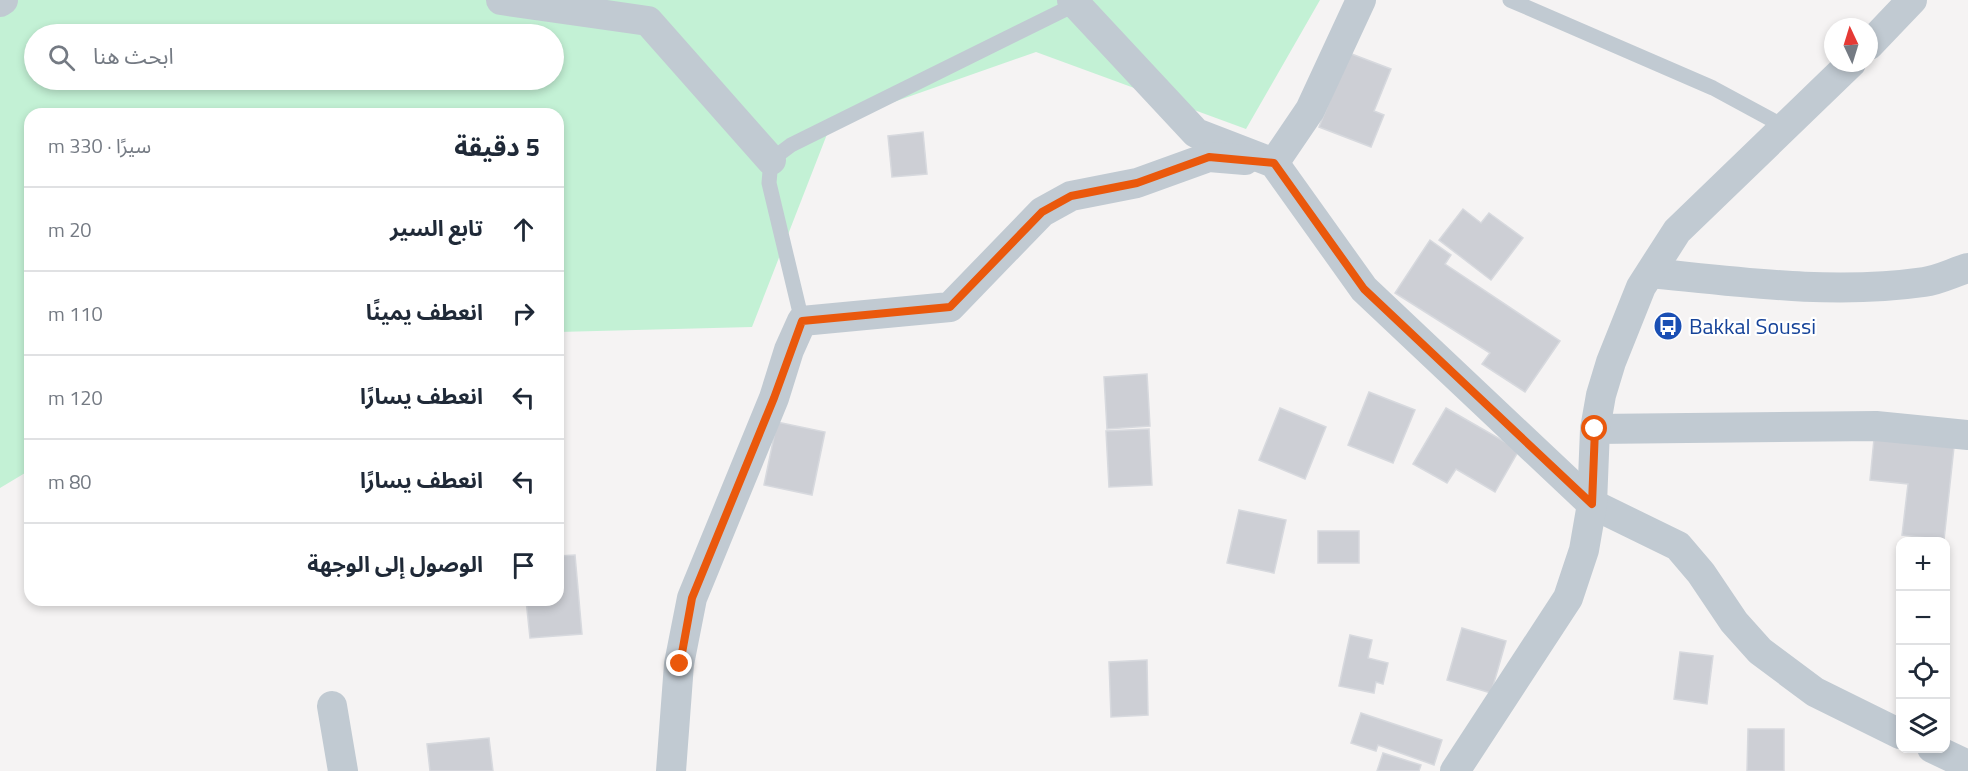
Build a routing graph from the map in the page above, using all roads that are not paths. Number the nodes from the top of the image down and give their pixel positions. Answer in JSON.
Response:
{"nodes":[{"id":1,"x":501,"y":0,"type":"edge"},
{"id":2,"x":1361,"y":0,"type":"edge"},
{"id":3,"x":1510,"y":0,"type":"edge"},
{"id":4,"x":1912,"y":0,"type":"edge"},
{"id":5,"x":1074,"y":2,"type":"edge"},
{"id":6,"x":1878,"y":36,"type":"edge"},
{"id":7,"x":1842,"y":72,"type":"edge"},
{"id":8,"x":1785,"y":127,"type":"junction"},
{"id":9,"x":771,"y":160,"type":"junction"},
{"id":10,"x":1274,"y":163,"type":"junction"},
{"id":11,"x":1968,"y":268,"type":"edge"},
{"id":12,"x":1651,"y":273,"type":"junction"},
{"id":13,"x":802,"y":321,"type":"junction"},
{"id":14,"x":1595,"y":429,"type":"junction"},
{"id":15,"x":1968,"y":435,"type":"edge"},
{"id":16,"x":1592,"y":504,"type":"junction"},
{"id":17,"x":332,"y":706,"type":"dead end"},
{"id":18,"x":1896,"y":732,"type":"edge"},
{"id":19,"x":1943,"y":753,"type":"edge"},
{"id":20,"x":1968,"y":765,"type":"edge"},
{"id":21,"x":343,"y":771,"type":"edge"},
{"id":22,"x":671,"y":771,"type":"edge"},
{"id":23,"x":1455,"y":771,"type":"edge"}],
"edges":[{"from":1,"to":9,"type":"street"},
{"from":2,"to":10,"type":"street"},
{"from":3,"to":8,"type":"lane"},
{"from":4,"to":6,"type":"street"},
{"from":5,"to":9,"type":"lane"},
{"from":5,"to":10,"type":"street"},
{"from":7,"to":8,"type":"street"},
{"from":8,"to":12,"type":"street"},
{"from":9,"to":13,"type":"lane"},
{"from":10,"to":13,"type":"street"},
{"from":10,"to":16,"type":"street"},
{"from":11,"to":12,"type":"street"},
{"from":12,"to":14,"type":"street"},
{"from":13,"to":22,"type":"street"},
{"from":14,"to":15,"type":"street"},
{"from":14,"to":16,"type":"street"},
{"from":16,"to":18,"type":"street"},
{"from":16,"to":23,"type":"street"},
{"from":17,"to":21,"type":"street"},
{"from":19,"to":20,"type":"street"}]}
